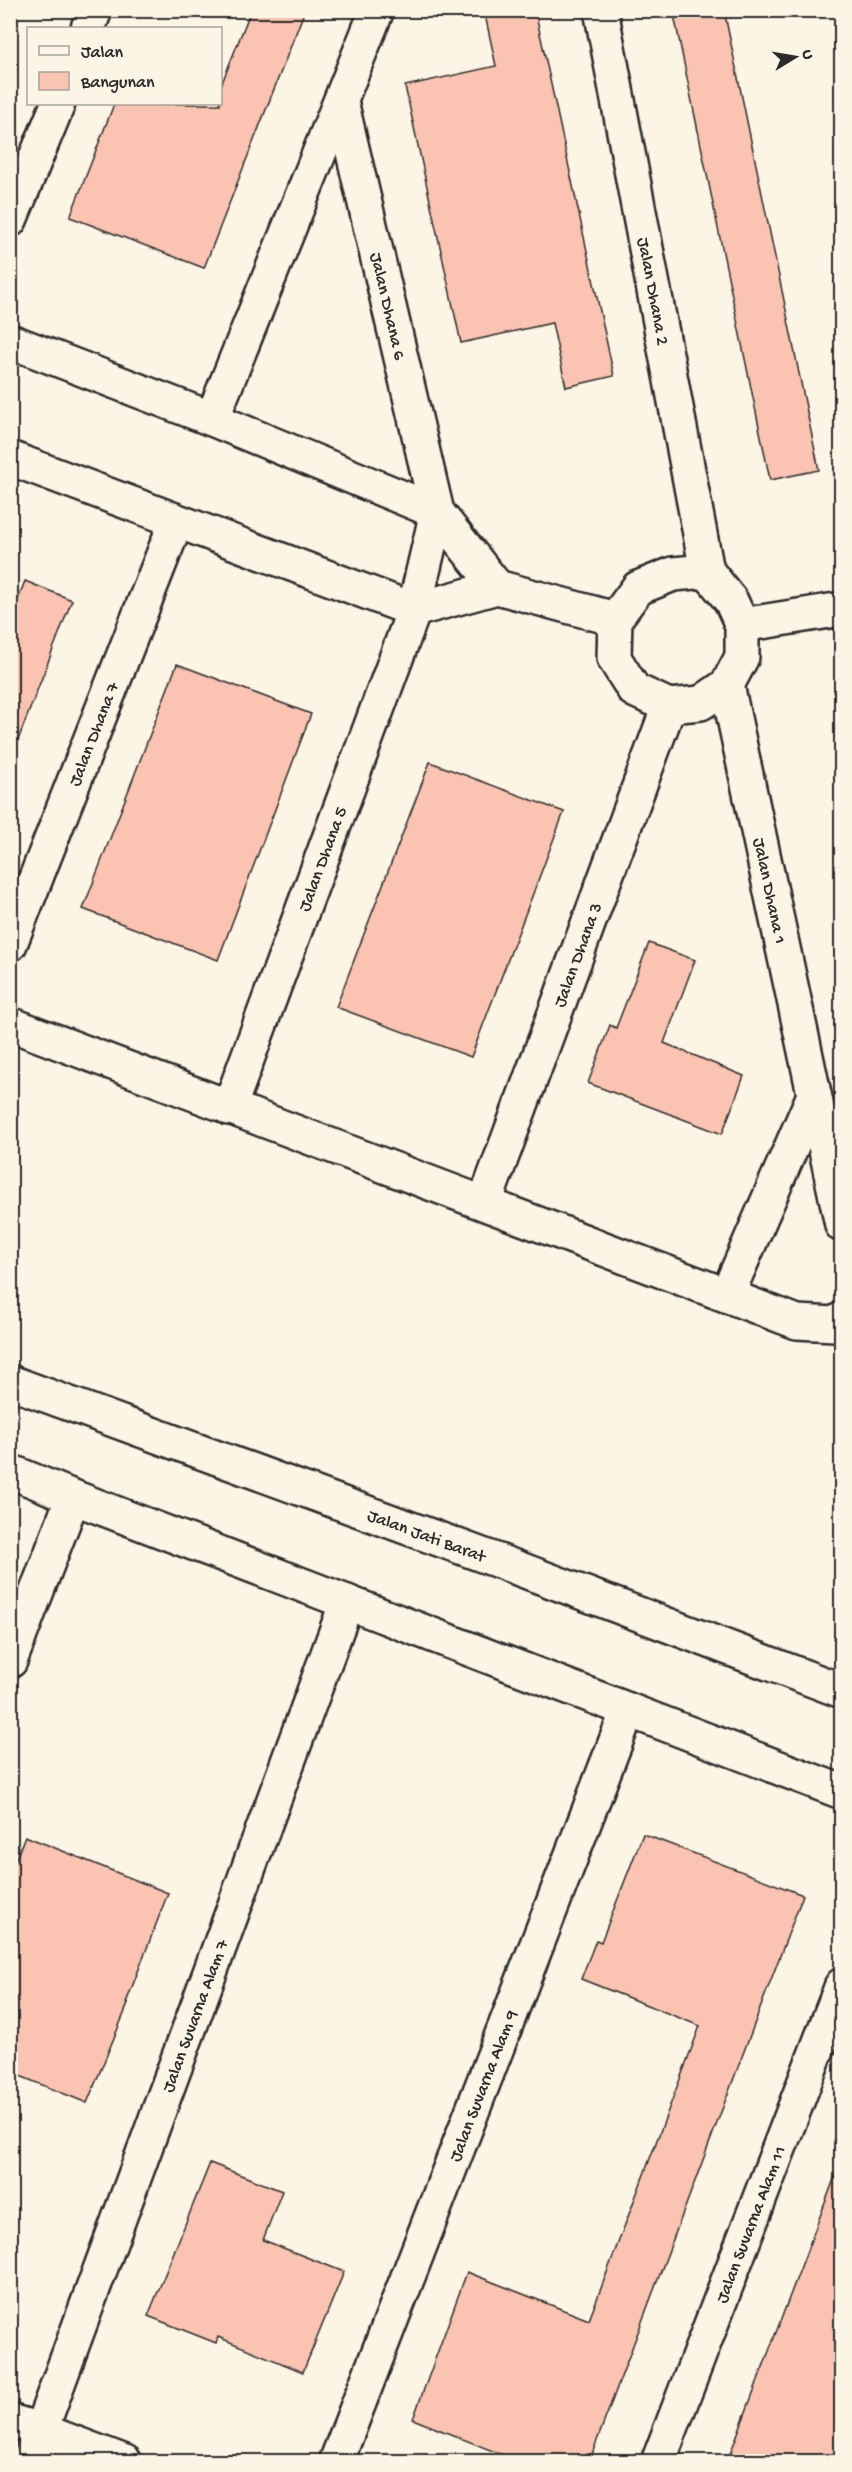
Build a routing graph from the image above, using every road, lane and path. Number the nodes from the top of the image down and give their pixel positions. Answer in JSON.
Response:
{"nodes":[{"id":1,"x":95,"y":10,"type":"edge"},
{"id":2,"x":377,"y":10,"type":"edge"},
{"id":3,"x":601,"y":10,"type":"edge"},
{"id":4,"x":88,"y":27,"type":"edge"},
{"id":5,"x":341,"y":101,"type":"junction"},
{"id":6,"x":58,"y":105,"type":"edge"},
{"id":7,"x":10,"y":220,"type":"edge"},
{"id":8,"x":10,"y":341,"type":"edge"},
{"id":9,"x":212,"y":419,"type":"junction"},
{"id":10,"x":10,"y":458,"type":"edge"},
{"id":11,"x":437,"y":512,"type":"junction"},
{"id":12,"x":176,"y":522,"type":"junction"},
{"id":13,"x":707,"y":571,"type":"junction"},
{"id":14,"x":497,"y":587,"type":"junction"},
{"id":15,"x":842,"y":609,"type":"edge"},
{"id":16,"x":414,"y":610,"type":"junction"},
{"id":17,"x":615,"y":619,"type":"junction"},
{"id":18,"x":742,"y":625,"type":"junction"},
{"id":19,"x":727,"y":685,"type":"junction"},
{"id":20,"x":669,"y":706,"type":"junction"},
{"id":21,"x":10,"y":944,"type":"edge"},
{"id":22,"x":10,"y":1024,"type":"edge"},
{"id":23,"x":814,"y":1095,"type":"junction"},
{"id":24,"x":229,"y":1108,"type":"junction"},
{"id":25,"x":485,"y":1202,"type":"junction"},
{"id":26,"x":842,"y":1225,"type":"edge"},
{"id":27,"x":727,"y":1294,"type":"junction"},
{"id":28,"x":842,"y":1319,"type":"edge"},
{"id":29,"x":10,"y":1382,"type":"edge"},
{"id":30,"x":10,"y":1471,"type":"edge"},
{"id":31,"x":73,"y":1497,"type":"junction"},
{"id":32,"x":347,"y":1602,"type":"junction"},
{"id":33,"x":10,"y":1661,"type":"edge"},
{"id":34,"x":842,"y":1691,"type":"edge"},
{"id":35,"x":628,"y":1710,"type":"junction"},
{"id":36,"x":842,"y":1792,"type":"edge"},
{"id":37,"x":842,"y":1985,"type":"edge"},
{"id":38,"x":25,"y":2425,"type":"edge"},
{"id":39,"x":29,"y":2462,"type":"edge"},
{"id":40,"x":125,"y":2462,"type":"edge"},
{"id":41,"x":336,"y":2462,"type":"edge"},
{"id":42,"x":658,"y":2462,"type":"edge"}],
"edges":[{"from":1,"to":4,"type":"street"},
{"from":2,"to":5,"type":"street"},
{"from":3,"to":13,"type":"street","name":"Jalan Dhana 2"},
{"from":5,"to":9,"type":"street"},
{"from":5,"to":11,"type":"street","name":"Jalan Dhana 6"},
{"from":6,"to":7,"type":"street"},
{"from":8,"to":9,"type":"street"},
{"from":9,"to":11,"type":"street"},
{"from":10,"to":12,"type":"street"},
{"from":11,"to":14,"type":"street"},
{"from":11,"to":16,"type":"street","name":"Jalan Dhana 5"},
{"from":12,"to":16,"type":"street"},
{"from":12,"to":21,"type":"street","name":"Jalan Dhana 7"},
{"from":13,"to":17,"type":"street"},
{"from":13,"to":18,"type":"street"},
{"from":14,"to":16,"type":"street"},
{"from":14,"to":17,"type":"street"},
{"from":15,"to":18,"type":"street"},
{"from":16,"to":24,"type":"street","name":"Jalan Dhana 5"},
{"from":17,"to":20,"type":"street"},
{"from":18,"to":19,"type":"street"},
{"from":19,"to":20,"type":"street"},
{"from":19,"to":23,"type":"street","name":"Jalan Dhana 1"},
{"from":20,"to":25,"type":"street","name":"Jalan Dhana 3"},
{"from":22,"to":24,"type":"street"},
{"from":23,"to":26,"type":"street","name":"Jalan Dhana 1"},
{"from":23,"to":27,"type":"street"},
{"from":24,"to":25,"type":"street"},
{"from":25,"to":27,"type":"street"},
{"from":27,"to":28,"type":"street"},
{"from":29,"to":34,"type":"street","name":"Jalan Jati Barat"},
{"from":30,"to":31,"type":"street"},
{"from":31,"to":32,"type":"street"},
{"from":31,"to":33,"type":"street"},
{"from":32,"to":35,"type":"street"},
{"from":32,"to":38,"type":"street","name":"Jalan Suvarna Alam 7"},
{"from":35,"to":36,"type":"street"},
{"from":35,"to":41,"type":"street","name":"Jalan Suvarna Alam 9"},
{"from":37,"to":42,"type":"street","name":"Jalan Suvarna Alam 11"},
{"from":38,"to":39,"type":"street","name":"Jalan Suvarna Alam 7"},
{"from":38,"to":40,"type":"street"}]}
